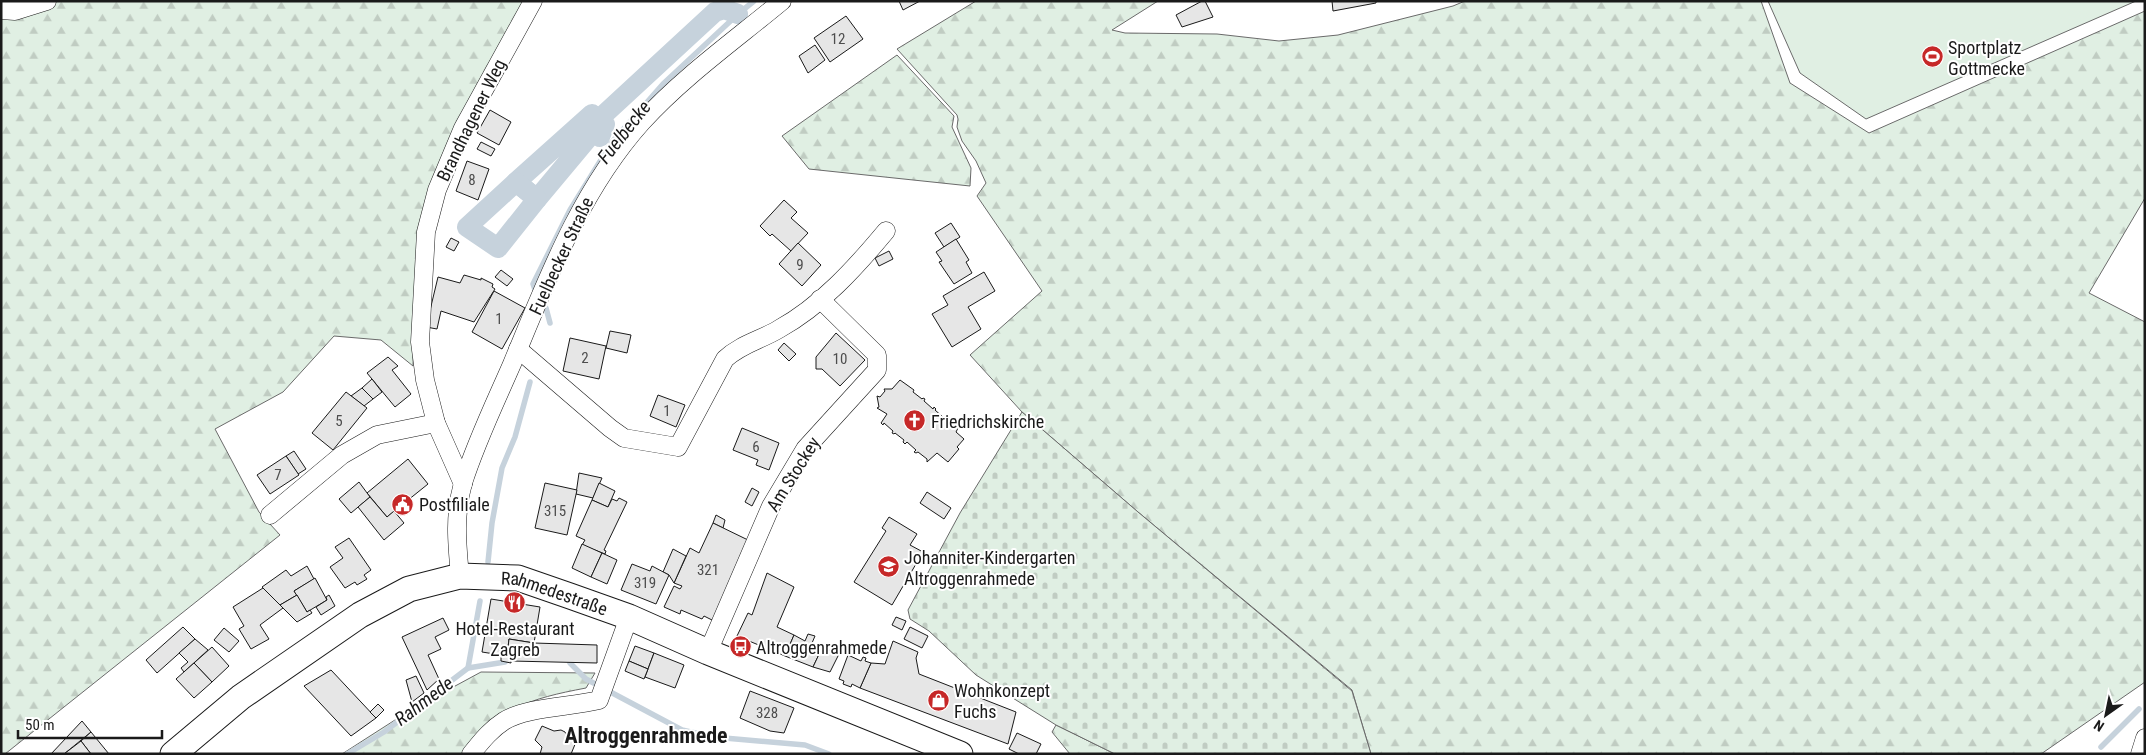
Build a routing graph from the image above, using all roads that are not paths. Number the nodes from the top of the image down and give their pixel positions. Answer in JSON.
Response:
{"nodes":[{"id":1,"x":47,"y":1,"type":"edge"},
{"id":2,"x":533,"y":1,"type":"edge"},
{"id":3,"x":782,"y":1,"type":"edge"},
{"id":4,"x":1,"y":10,"type":"edge"},
{"id":5,"x":886,"y":231,"type":"dead end"},
{"id":6,"x":820,"y":299,"type":"junction"},
{"id":7,"x":518,"y":350,"type":"junction"},
{"id":8,"x":436,"y":424,"type":"junction"},
{"id":9,"x":463,"y":484,"type":"junction"},
{"id":10,"x":270,"y":515,"type":"dead end"},
{"id":11,"x":460,"y":576,"type":"junction"},
{"id":12,"x":629,"y":617,"type":"junction"},
{"id":13,"x":708,"y":652,"type":"junction"},
{"id":14,"x":2145,"y":738,"type":"edge"},
{"id":15,"x":173,"y":754,"type":"edge"},
{"id":16,"x":471,"y":754,"type":"edge"},
{"id":17,"x":960,"y":754,"type":"edge"},
{"id":18,"x":2140,"y":754,"type":"edge"}],
"edges":[{"from":1,"to":4,"type":"street"},
{"from":2,"to":8,"type":"street","name":"Brandhagener Weg"},
{"from":3,"to":7,"type":"street","name":"Fuelbecker Straße"},
{"from":5,"to":6,"type":"street"},
{"from":6,"to":7,"type":"street"},
{"from":6,"to":13,"type":"street","name":"Am Stockey"},
{"from":7,"to":9,"type":"street","name":"Fuelbecker Straße"},
{"from":8,"to":9,"type":"street","name":"Brandhagener Weg"},
{"from":8,"to":10,"type":"street"},
{"from":9,"to":11,"type":"street","name":"Fuelbecker Straße"},
{"from":11,"to":12,"type":"main road","name":"Rahmedestraße"},
{"from":11,"to":15,"type":"main road","name":"Rahmedestraße"},
{"from":12,"to":13,"type":"main road","name":"Rahmedestraße"},
{"from":12,"to":16,"type":"street"},
{"from":13,"to":17,"type":"main road","name":"Rahmedestraße"},
{"from":14,"to":18,"type":"street"}]}
